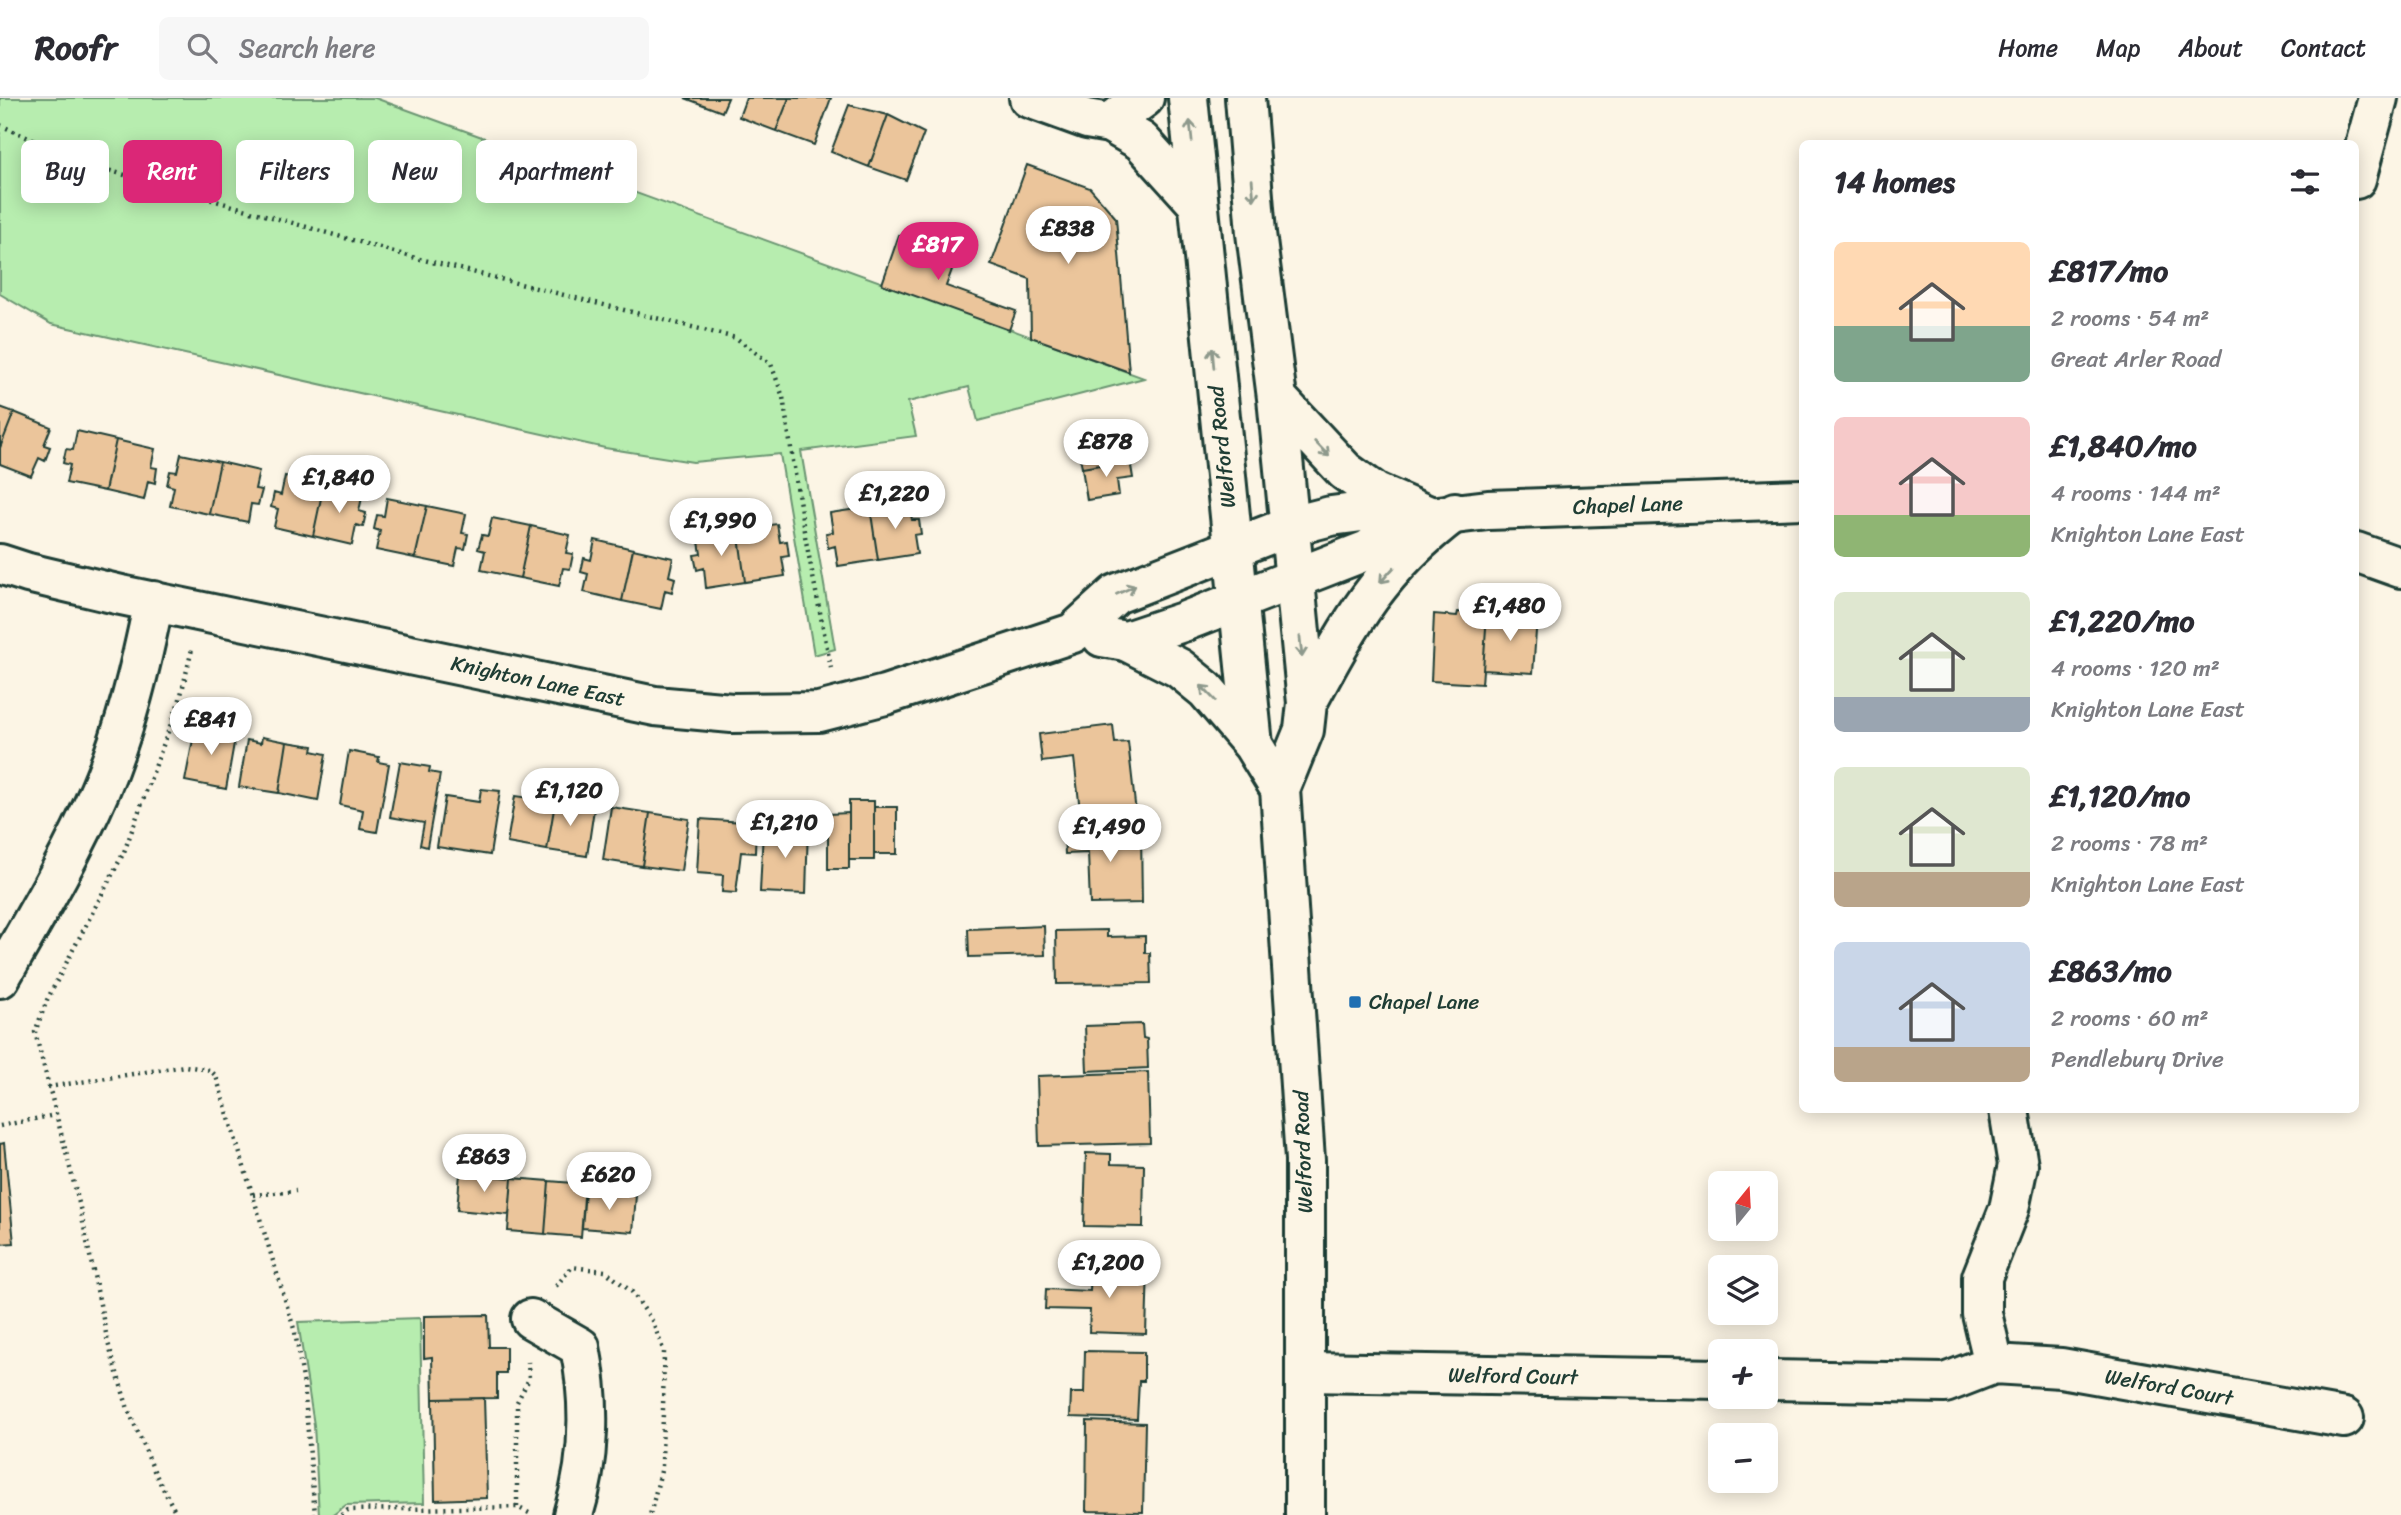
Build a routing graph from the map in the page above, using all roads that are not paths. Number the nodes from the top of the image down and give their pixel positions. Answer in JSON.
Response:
{"nodes":[{"id":1,"x":1030,"y":98,"type":"edge"},
{"id":2,"x":1144,"y":98,"type":"edge"},
{"id":3,"x":1188,"y":98,"type":"edge"},
{"id":4,"x":1245,"y":98,"type":"edge"},
{"id":5,"x":2378,"y":98,"type":"edge"},
{"id":6,"x":1110,"y":123,"type":"junction"},
{"id":7,"x":2359,"y":168,"type":"edge"},
{"id":8,"x":1198,"y":204,"type":"junction"},
{"id":9,"x":1277,"y":398,"type":"junction"},
{"id":10,"x":1799,"y":499,"type":"edge"},
{"id":11,"x":1432,"y":516,"type":"junction"},
{"id":12,"x":1288,"y":527,"type":"junction"},
{"id":13,"x":1232,"y":548,"type":"junction"},
{"id":14,"x":2359,"y":553,"type":"edge"},
{"id":15,"x":0,"y":564,"type":"edge"},
{"id":16,"x":2401,"y":568,"type":"edge"},
{"id":17,"x":1294,"y":579,"type":"junction"},
{"id":18,"x":154,"y":601,"type":"junction"},
{"id":19,"x":1238,"y":601,"type":"junction"},
{"id":20,"x":1073,"y":632,"type":"junction"},
{"id":21,"x":1126,"y":641,"type":"junction"},
{"id":22,"x":1307,"y":703,"type":"junction"},
{"id":23,"x":1253,"y":745,"type":"junction"},
{"id":24,"x":1280,"y":789,"type":"junction"},
{"id":25,"x":0,"y":978,"type":"edge"},
{"id":26,"x":2009,"y":1113,"type":"edge"},
{"id":27,"x":531,"y":1319,"type":"dead end"},
{"id":28,"x":1994,"y":1364,"type":"junction"},
{"id":29,"x":1306,"y":1372,"type":"junction"},
{"id":30,"x":1708,"y":1379,"type":"edge"},
{"id":31,"x":1778,"y":1380,"type":"edge"},
{"id":32,"x":2344,"y":1418,"type":"dead end"},
{"id":33,"x":573,"y":1515,"type":"edge"},
{"id":34,"x":1305,"y":1515,"type":"edge"}],
"edges":[{"from":1,"to":6,"type":"street"},
{"from":2,"to":6,"type":"street"},
{"from":8,"to":3,"type":"street","name":"Welford Road","one_way":true},
{"from":4,"to":9,"type":"street","name":"Welford Road","one_way":true},
{"from":5,"to":7,"type":"street"},
{"from":6,"to":8,"type":"street"},
{"from":13,"to":8,"type":"street","name":"Welford Road","one_way":true},
{"from":9,"to":11,"type":"street","one_way":true},
{"from":9,"to":12,"type":"street","name":"Welford Road"},
{"from":10,"to":11,"type":"street","name":"Chapel Lane"},
{"from":11,"to":12,"type":"street","name":"Chapel Lane"},
{"from":11,"to":17,"type":"street"},
{"from":11,"to":22,"type":"street","one_way":true},
{"from":12,"to":13,"type":"street","name":"Knighton Lane East"},
{"from":12,"to":17,"type":"street","name":"Welford Road"},
{"from":13,"to":19,"type":"street","name":"Welford Road"},
{"from":20,"to":13,"type":"street","name":"Knighton Lane East","one_way":true},
{"from":14,"to":16,"type":"street"},
{"from":15,"to":18,"type":"street","name":"Knighton Lane East"},
{"from":17,"to":19,"type":"street"},
{"from":17,"to":22,"type":"street","name":"Welford Road","one_way":true},
{"from":18,"to":20,"type":"street","name":"Knighton Lane East"},
{"from":18,"to":25,"type":"street"},
{"from":19,"to":21,"type":"street","name":"Knighton Lane East"},
{"from":19,"to":23,"type":"street","name":"Welford Road"},
{"from":20,"to":21,"type":"street","name":"Knighton Lane East"},
{"from":23,"to":21,"type":"street","one_way":true},
{"from":22,"to":24,"type":"street","name":"Welford Road"},
{"from":23,"to":24,"type":"street","name":"Welford Road"},
{"from":24,"to":29,"type":"street","name":"Welford Road"},
{"from":26,"to":28,"type":"street"},
{"from":27,"to":33,"type":"street"},
{"from":28,"to":31,"type":"street","name":"Welford Court"},
{"from":28,"to":32,"type":"street","name":"Welford Court"},
{"from":29,"to":30,"type":"street","name":"Welford Court"},
{"from":29,"to":34,"type":"street","name":"Welford Road"}]}
